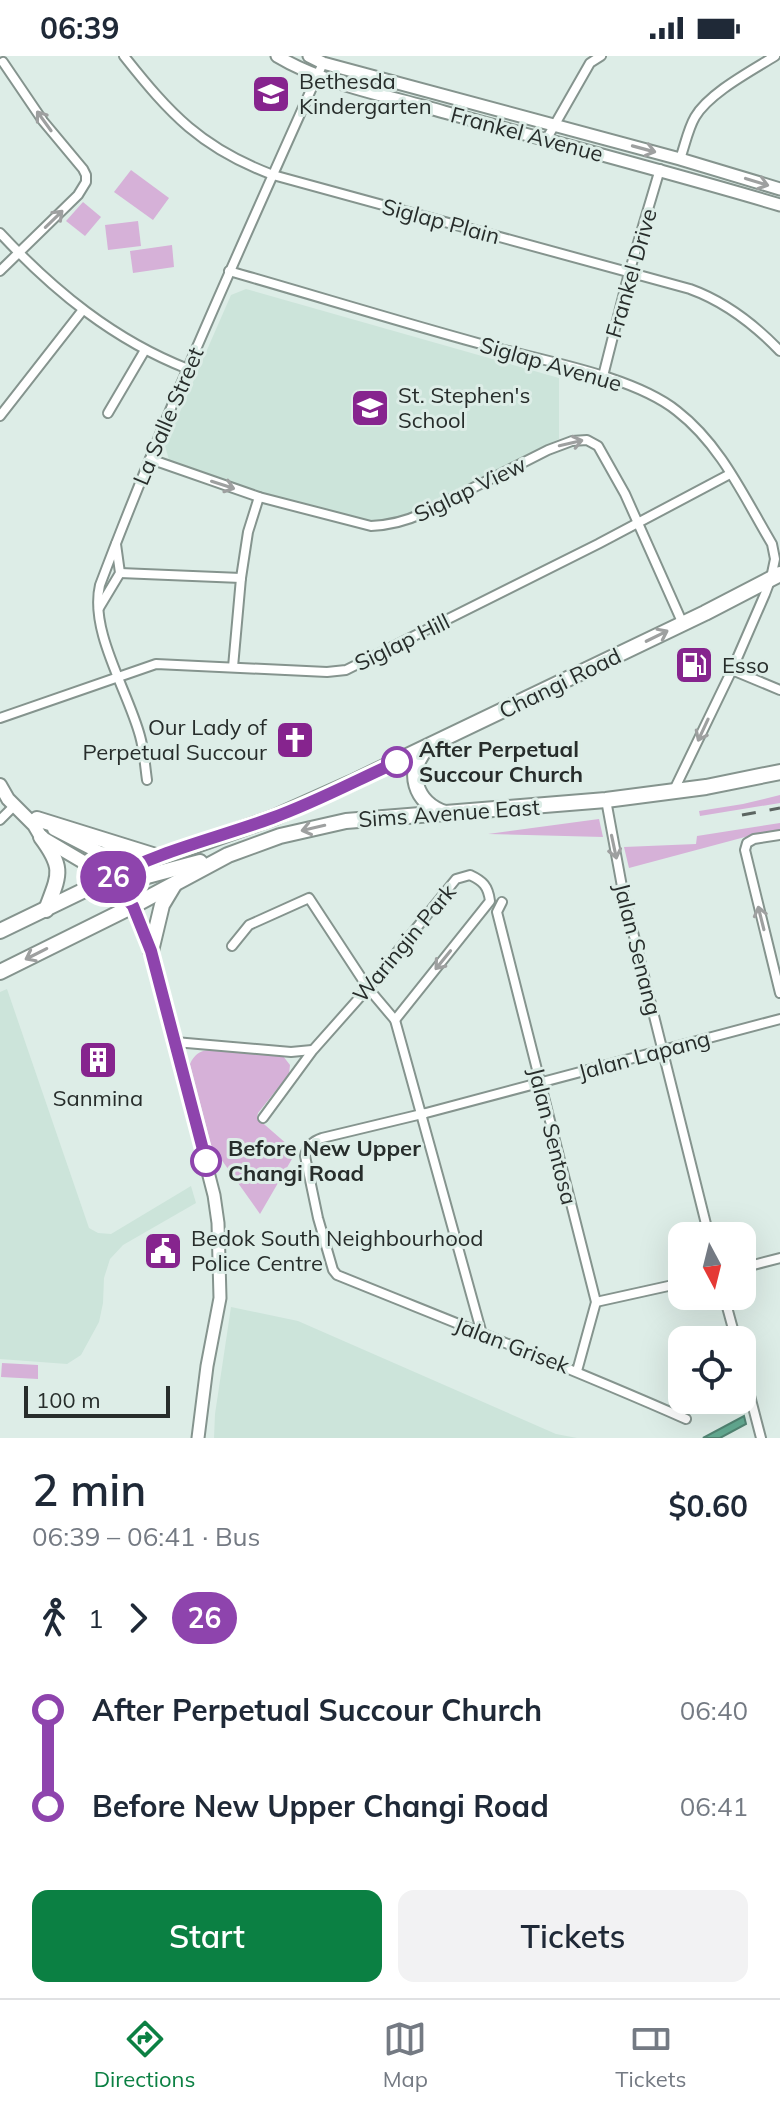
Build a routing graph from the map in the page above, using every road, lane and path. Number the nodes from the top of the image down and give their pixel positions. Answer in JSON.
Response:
{"nodes":[{"id":1,"x":13,"y":56,"type":"edge"},
{"id":2,"x":124,"y":56,"type":"edge"},
{"id":3,"x":277,"y":56,"type":"edge"},
{"id":4,"x":309,"y":56,"type":"edge"},
{"id":5,"x":581,"y":56,"type":"edge"},
{"id":6,"x":601,"y":56,"type":"edge"},
{"id":7,"x":775,"y":56,"type":"edge"},
{"id":8,"x":1,"y":63,"type":"edge"},
{"id":9,"x":323,"y":63,"type":"junction"},
{"id":10,"x":590,"y":63,"type":"junction"},
{"id":11,"x":317,"y":76,"type":"junction"},
{"id":12,"x":553,"y":125,"type":"junction"},
{"id":13,"x":546,"y":140,"type":"junction"},
{"id":14,"x":680,"y":159,"type":"junction"},
{"id":15,"x":660,"y":169,"type":"junction"},
{"id":16,"x":273,"y":175,"type":"junction"},
{"id":17,"x":780,"y":189,"type":"edge"},
{"id":18,"x":780,"y":205,"type":"edge"},
{"id":19,"x":0,"y":233,"type":"edge"},
{"id":20,"x":19,"y":253,"type":"junction"},
{"id":21,"x":0,"y":271,"type":"edge"},
{"id":22,"x":229,"y":271,"type":"junction"},
{"id":23,"x":629,"y":273,"type":"junction"},
{"id":24,"x":82,"y":311,"type":"junction"},
{"id":25,"x":145,"y":350,"type":"junction"},
{"id":26,"x":780,"y":351,"type":"edge"},
{"id":27,"x":188,"y":369,"type":"junction"},
{"id":28,"x":603,"y":376,"type":"junction"},
{"id":29,"x":108,"y":413,"type":"dead end"},
{"id":30,"x":0,"y":416,"type":"edge"},
{"id":31,"x":150,"y":459,"type":"junction"},
{"id":32,"x":730,"y":474,"type":"junction"},
{"id":33,"x":259,"y":497,"type":"junction"},
{"id":34,"x":638,"y":523,"type":"junction"},
{"id":35,"x":115,"y":543,"type":"junction"},
{"id":36,"x":120,"y":573,"type":"junction"},
{"id":37,"x":776,"y":576,"type":"edge"},
{"id":38,"x":241,"y":578,"type":"junction"},
{"id":39,"x":98,"y":611,"type":"junction"},
{"id":40,"x":683,"y":624,"type":"junction"},
{"id":41,"x":233,"y":667,"type":"junction"},
{"id":42,"x":732,"y":670,"type":"junction"},
{"id":43,"x":118,"y":678,"type":"junction"},
{"id":44,"x":780,"y":690,"type":"edge"},
{"id":45,"x":1,"y":718,"type":"edge"},
{"id":46,"x":427,"y":748,"type":"junction"},
{"id":47,"x":780,"y":772,"type":"edge"},
{"id":48,"x":147,"y":780,"type":"dead end"},
{"id":49,"x":0,"y":785,"type":"edge"},
{"id":50,"x":674,"y":791,"type":"junction"},
{"id":51,"x":606,"y":800,"type":"junction"},
{"id":52,"x":24,"y":813,"type":"junction"},
{"id":53,"x":449,"y":814,"type":"junction"},
{"id":54,"x":0,"y":820,"type":"edge"},
{"id":55,"x":780,"y":835,"type":"edge"},
{"id":56,"x":41,"y":837,"type":"junction"},
{"id":57,"x":228,"y":855,"type":"junction"},
{"id":58,"x":159,"y":857,"type":"junction"},
{"id":59,"x":126,"y":875,"type":"junction"},
{"id":60,"x":108,"y":879,"type":"junction"},
{"id":61,"x":176,"y":882,"type":"junction"},
{"id":62,"x":502,"y":902,"type":"dead end"},
{"id":63,"x":133,"y":906,"type":"junction"},
{"id":64,"x":46,"y":910,"type":"junction"},
{"id":65,"x":0,"y":931,"type":"edge"},
{"id":66,"x":232,"y":946,"type":"dead end"},
{"id":67,"x":151,"y":951,"type":"junction"},
{"id":68,"x":0,"y":972,"type":"edge"},
{"id":69,"x":368,"y":988,"type":"junction"},
{"id":70,"x":780,"y":993,"type":"edge"},
{"id":71,"x":780,"y":1019,"type":"edge"},
{"id":72,"x":395,"y":1020,"type":"junction"},
{"id":73,"x":175,"y":1042,"type":"junction"},
{"id":74,"x":313,"y":1050,"type":"junction"},
{"id":75,"x":663,"y":1050,"type":"junction"},
{"id":76,"x":539,"y":1082,"type":"junction"},
{"id":77,"x":422,"y":1114,"type":"junction"},
{"id":78,"x":263,"y":1118,"type":"dead end"},
{"id":79,"x":706,"y":1222,"type":"edge"},
{"id":80,"x":780,"y":1258,"type":"edge"},
{"id":81,"x":756,"y":1264,"type":"edge"},
{"id":82,"x":337,"y":1275,"type":"joint"},
{"id":83,"x":668,"y":1286,"type":"edge"},
{"id":84,"x":596,"y":1302,"type":"junction"},
{"id":85,"x":482,"y":1334,"type":"junction"},
{"id":86,"x":577,"y":1371,"type":"junction"},
{"id":87,"x":755,"y":1414,"type":"edge"},
{"id":88,"x":686,"y":1419,"type":"dead end"},
{"id":89,"x":198,"y":1438,"type":"edge"},
{"id":90,"x":761,"y":1438,"type":"edge"}],
"edges":[{"from":1,"to":8,"type":"street"},
{"from":2,"to":16,"type":"street","name":"Siglap Plain"},
{"from":3,"to":11,"type":"street","name":"Frankel Avenue"},
{"from":4,"to":9,"type":"street","name":"Frankel Avenue"},
{"from":5,"to":10,"type":"street"},
{"from":6,"to":10,"type":"street"},
{"from":7,"to":14,"type":"street"},
{"from":20,"to":8,"type":"street","one_way":true},
{"from":9,"to":11,"type":"street","name":"La Salle Street"},
{"from":9,"to":12,"type":"street","name":"Frankel Avenue"},
{"from":10,"to":12,"type":"street"},
{"from":11,"to":13,"type":"street","name":"Frankel Avenue"},
{"from":11,"to":16,"type":"street","name":"La Salle Street"},
{"from":12,"to":13,"type":"street"},
{"from":12,"to":14,"type":"street","name":"Frankel Avenue","one_way":true},
{"from":13,"to":15,"type":"street","name":"Frankel Avenue"},
{"from":14,"to":17,"type":"street","name":"Frankel Avenue","one_way":true},
{"from":15,"to":18,"type":"street","name":"Frankel Avenue"},
{"from":15,"to":23,"type":"street","name":"Frankel Drive"},
{"from":16,"to":22,"type":"street","name":"La Salle Street"},
{"from":16,"to":23,"type":"street","name":"Siglap Plain"},
{"from":19,"to":20,"type":"street"},
{"from":20,"to":21,"type":"street"},
{"from":20,"to":24,"type":"street"},
{"from":22,"to":27,"type":"street","name":"La Salle Street"},
{"from":22,"to":28,"type":"street","name":"Siglap Avenue"},
{"from":23,"to":26,"type":"street","name":"Siglap Plain"},
{"from":23,"to":28,"type":"street","name":"Frankel Drive"},
{"from":24,"to":25,"type":"street"},
{"from":24,"to":30,"type":"street"},
{"from":25,"to":27,"type":"street"},
{"from":25,"to":29,"type":"street"},
{"from":27,"to":31,"type":"street","name":"La Salle Street"},
{"from":28,"to":32,"type":"street","name":"Siglap Avenue"},
{"from":31,"to":33,"type":"street","name":"Siglap View","one_way":true},
{"from":31,"to":35,"type":"street","name":"La Salle Street"},
{"from":32,"to":34,"type":"street","name":"Siglap Hill"},
{"from":32,"to":37,"type":"street","name":"Siglap Avenue"},
{"from":33,"to":34,"type":"street","name":"Siglap View","one_way":true},
{"from":33,"to":38,"type":"street"},
{"from":34,"to":40,"type":"street","name":"Siglap View"},
{"from":34,"to":41,"type":"street","name":"Siglap Hill"},
{"from":35,"to":36,"type":"street"},
{"from":35,"to":39,"type":"street","name":"La Salle Street"},
{"from":36,"to":38,"type":"street"},
{"from":36,"to":39,"type":"street"},
{"from":37,"to":40,"type":"main road","name":"Changi Road"},
{"from":37,"to":42,"type":"street"},
{"from":38,"to":41,"type":"street"},
{"from":39,"to":43,"type":"street","name":"La Salle Street"},
{"from":46,"to":40,"type":"main road","name":"Changi Road","one_way":true},
{"from":41,"to":43,"type":"street","name":"Siglap Hill"},
{"from":42,"to":44,"type":"street"},
{"from":42,"to":50,"type":"street","one_way":true},
{"from":43,"to":45,"type":"street","name":"Siglap Hill"},
{"from":43,"to":48,"type":"street","name":"La Salle Street"},
{"from":46,"to":53,"type":"main road"},
{"from":46,"to":58,"type":"main road","name":"Changi Road"},
{"from":47,"to":50,"type":"main road","name":"Sims Avenue East"},
{"from":49,"to":52,"type":"main road"},
{"from":50,"to":51,"type":"main road","name":"Sims Avenue East"},
{"from":51,"to":53,"type":"main road","name":"Sims Avenue East"},
{"from":51,"to":75,"type":"street","name":"Jalan Senang","one_way":true},
{"from":52,"to":54,"type":"street"},
{"from":52,"to":56,"type":"main road"},
{"from":52,"to":58,"type":"main road"},
{"from":52,"to":59,"type":"main road"},
{"from":53,"to":57,"type":"main road","name":"Sims Avenue East","one_way":true},
{"from":70,"to":55,"type":"street","one_way":true},
{"from":56,"to":60,"type":"main road"},
{"from":56,"to":64,"type":"main road"},
{"from":57,"to":59,"type":"main road"},
{"from":57,"to":61,"type":"main road","name":"Sims Avenue East"},
{"from":58,"to":59,"type":"main road","name":"Changi Road"},
{"from":59,"to":60,"type":"main road"},
{"from":59,"to":63,"type":"main road"},
{"from":60,"to":63,"type":"main road"},
{"from":60,"to":64,"type":"main road"},
{"from":61,"to":63,"type":"main road","name":"Sims Avenue East"},
{"from":61,"to":67,"type":"main road"},
{"from":62,"to":76,"type":"street","name":"Jalan Sentosa"},
{"from":63,"to":67,"type":"street"},
{"from":63,"to":68,"type":"main road","name":"Sims Avenue East","one_way":true},
{"from":64,"to":65,"type":"main road"},
{"from":66,"to":69,"type":"street"},
{"from":67,"to":73,"type":"street"},
{"from":69,"to":72,"type":"street"},
{"from":69,"to":72,"type":"street","name":"Waringin Park","one_way":true},
{"from":69,"to":74,"type":"street","name":"Waringin Park"},
{"from":71,"to":75,"type":"street","name":"Jalan Lapang"},
{"from":72,"to":77,"type":"street"},
{"from":73,"to":74,"type":"street"},
{"from":73,"to":89,"type":"street"},
{"from":74,"to":78,"type":"street","name":"Waringin Park"},
{"from":75,"to":76,"type":"street","name":"Jalan Lapang"},
{"from":75,"to":79,"type":"street","name":"Jalan Senang"},
{"from":76,"to":77,"type":"street","name":"Jalan Lapang"},
{"from":76,"to":84,"type":"street","name":"Jalan Sentosa"},
{"from":77,"to":82,"type":"street","name":"Jalan Lapang"},
{"from":77,"to":85,"type":"street"},
{"from":80,"to":81,"type":"street"},
{"from":82,"to":85,"type":"street","name":"Jalan Grisek"},
{"from":83,"to":84,"type":"street"},
{"from":84,"to":86,"type":"street","name":"Jalan Sentosa"},
{"from":85,"to":86,"type":"street","name":"Jalan Grisek"},
{"from":86,"to":88,"type":"street","name":"Jalan Grisek"},
{"from":87,"to":90,"type":"street"}]}
